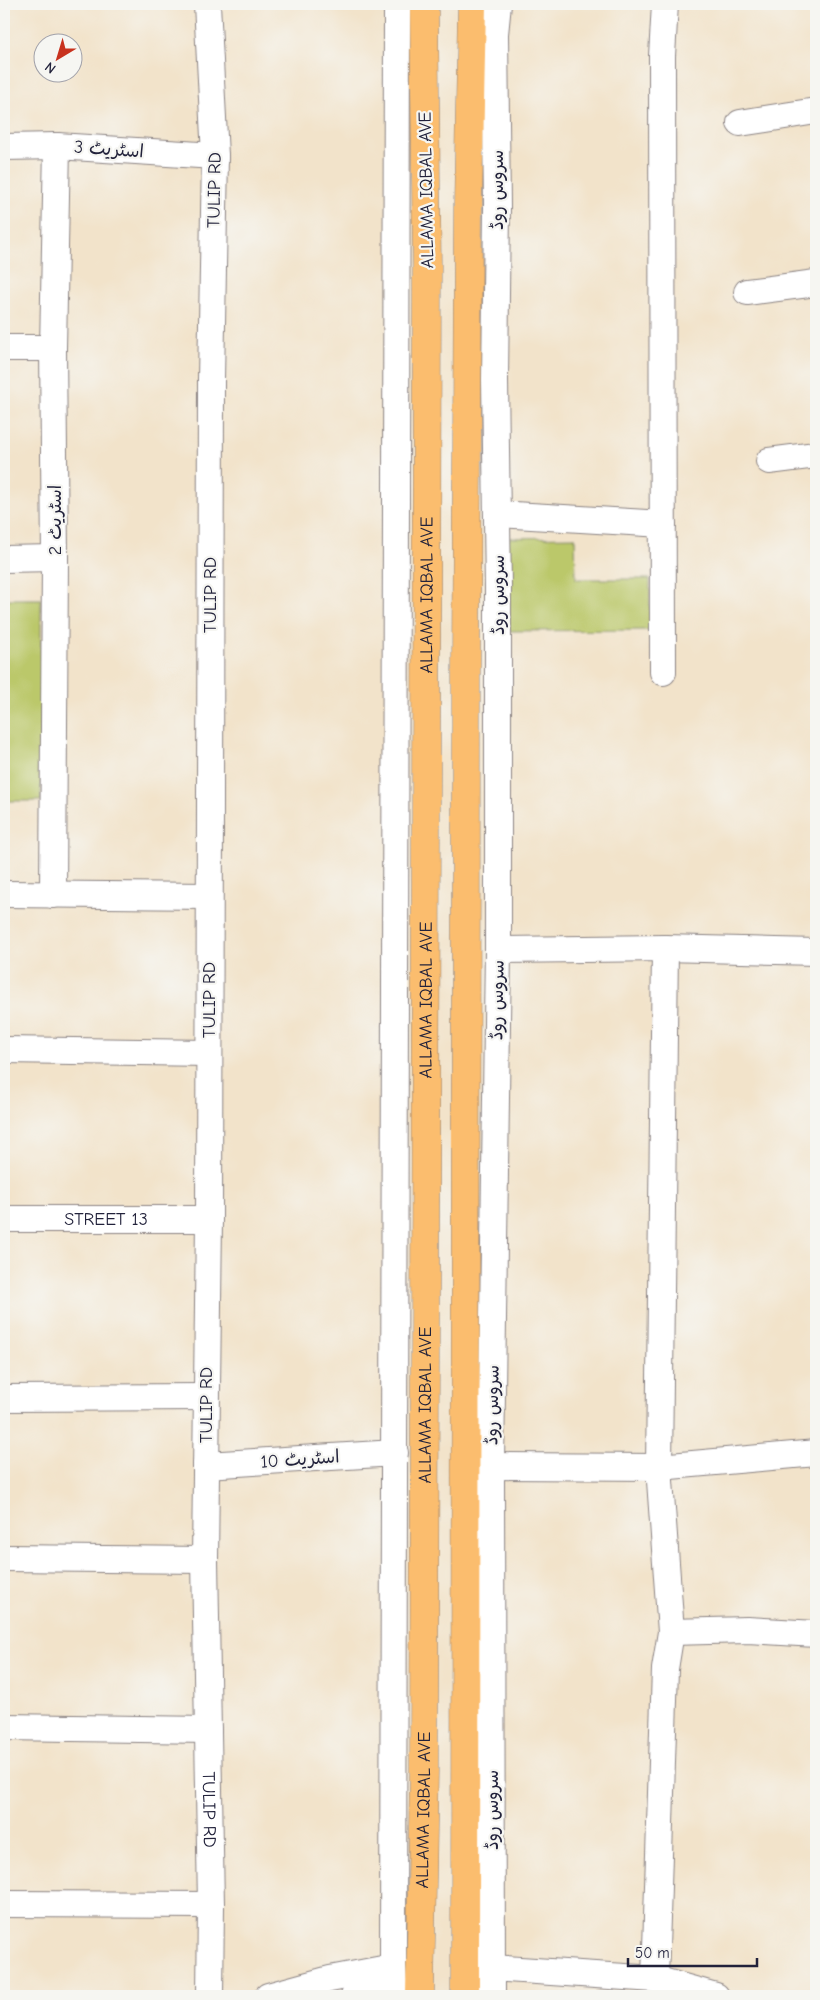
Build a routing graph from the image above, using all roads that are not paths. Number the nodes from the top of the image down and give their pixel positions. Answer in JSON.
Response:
{"nodes":[{"id":1,"x":207,"y":4,"type":"edge"},
{"id":2,"x":397,"y":4,"type":"edge"},
{"id":3,"x":424,"y":4,"type":"edge"},
{"id":4,"x":472,"y":4,"type":"edge"},
{"id":5,"x":498,"y":4,"type":"edge"},
{"id":6,"x":665,"y":4,"type":"edge"},
{"id":7,"x":816,"y":111,"type":"edge"},
{"id":8,"x":740,"y":122,"type":"dead end"},
{"id":9,"x":4,"y":146,"type":"edge"},
{"id":10,"x":57,"y":146,"type":"junction"},
{"id":11,"x":215,"y":156,"type":"junction"},
{"id":12,"x":816,"y":283,"type":"edge"},
{"id":13,"x":747,"y":292,"type":"dead end"},
{"id":14,"x":4,"y":348,"type":"edge"},
{"id":15,"x":54,"y":348,"type":"junction"},
{"id":16,"x":816,"y":455,"type":"edge"},
{"id":17,"x":769,"y":461,"type":"dead end"},
{"id":18,"x":498,"y":514,"type":"junction"},
{"id":19,"x":663,"y":524,"type":"junction"},
{"id":20,"x":55,"y":558,"type":"junction"},
{"id":21,"x":4,"y":559,"type":"edge"},
{"id":22,"x":662,"y":672,"type":"dead end"},
{"id":23,"x":4,"y":894,"type":"edge"},
{"id":24,"x":53,"y":895,"type":"junction"},
{"id":25,"x":210,"y":896,"type":"junction"},
{"id":26,"x":665,"y":948,"type":"junction"},
{"id":27,"x":498,"y":950,"type":"junction"},
{"id":28,"x":816,"y":952,"type":"edge"},
{"id":29,"x":4,"y":1050,"type":"edge"},
{"id":30,"x":209,"y":1053,"type":"junction"},
{"id":31,"x":4,"y":1219,"type":"edge"},
{"id":32,"x":209,"y":1219,"type":"junction"},
{"id":33,"x":206,"y":1397,"type":"junction"},
{"id":34,"x":4,"y":1398,"type":"edge"},
{"id":35,"x":395,"y":1453,"type":"junction"},
{"id":36,"x":816,"y":1453,"type":"edge"},
{"id":37,"x":206,"y":1464,"type":"junction"},
{"id":38,"x":491,"y":1466,"type":"junction"},
{"id":39,"x":659,"y":1467,"type":"junction"},
{"id":40,"x":4,"y":1558,"type":"edge"},
{"id":41,"x":205,"y":1560,"type":"junction"},
{"id":42,"x":671,"y":1632,"type":"junction"},
{"id":43,"x":816,"y":1634,"type":"edge"},
{"id":44,"x":4,"y":1727,"type":"edge"},
{"id":45,"x":208,"y":1730,"type":"junction"},
{"id":46,"x":4,"y":1904,"type":"edge"},
{"id":47,"x":211,"y":1905,"type":"junction"},
{"id":48,"x":492,"y":1968,"type":"junction"},
{"id":49,"x":655,"y":1979,"type":"junction"},
{"id":50,"x":401,"y":1987,"type":"edge"},
{"id":51,"x":210,"y":1996,"type":"edge"},
{"id":52,"x":268,"y":1996,"type":"edge"},
{"id":53,"x":354,"y":1996,"type":"edge"},
{"id":54,"x":465,"y":1996,"type":"edge"},
{"id":55,"x":492,"y":1996,"type":"edge"},
{"id":56,"x":716,"y":1996,"type":"edge"}],
"edges":[{"from":1,"to":11,"type":"street","name":"TULIP RD"},
{"from":2,"to":35,"type":"street"},
{"from":3,"to":50,"type":"main road","name":"ALLAMA IQBAL AVE"},
{"from":4,"to":54,"type":"main road"},
{"from":5,"to":18,"type":"street","name":"سروس روڈ"},
{"from":6,"to":19,"type":"street"},
{"from":7,"to":8,"type":"street"},
{"from":9,"to":10,"type":"street","name":"اسٹریٹ 3"},
{"from":10,"to":11,"type":"street","name":"اسٹریٹ 3"},
{"from":10,"to":15,"type":"street","name":"اسٹریٹ 2"},
{"from":11,"to":25,"type":"street","name":"TULIP RD"},
{"from":12,"to":13,"type":"street"},
{"from":14,"to":15,"type":"street"},
{"from":15,"to":20,"type":"street","name":"اسٹریٹ 2"},
{"from":16,"to":17,"type":"street"},
{"from":18,"to":19,"type":"street"},
{"from":18,"to":27,"type":"street","name":"سروس روڈ"},
{"from":19,"to":22,"type":"street"},
{"from":20,"to":21,"type":"street"},
{"from":20,"to":24,"type":"street","name":"اسٹریٹ 2"},
{"from":23,"to":24,"type":"street"},
{"from":24,"to":25,"type":"street"},
{"from":25,"to":30,"type":"street","name":"TULIP RD"},
{"from":26,"to":27,"type":"street"},
{"from":26,"to":28,"type":"street"},
{"from":26,"to":39,"type":"street"},
{"from":27,"to":38,"type":"street","name":"سروس روڈ"},
{"from":29,"to":30,"type":"street"},
{"from":30,"to":32,"type":"street","name":"TULIP RD"},
{"from":31,"to":32,"type":"street","name":"STREET 13"},
{"from":32,"to":33,"type":"street","name":"TULIP RD"},
{"from":33,"to":34,"type":"street"},
{"from":33,"to":37,"type":"street","name":"TULIP RD"},
{"from":35,"to":37,"type":"street","name":"اسٹریٹ 10"},
{"from":35,"to":50,"type":"street"},
{"from":36,"to":39,"type":"street"},
{"from":37,"to":41,"type":"street","name":"TULIP RD"},
{"from":38,"to":39,"type":"street"},
{"from":38,"to":48,"type":"street","name":"سروس روڈ"},
{"from":39,"to":42,"type":"street"},
{"from":40,"to":41,"type":"street"},
{"from":41,"to":45,"type":"street","name":"TULIP RD"},
{"from":42,"to":43,"type":"street"},
{"from":42,"to":49,"type":"street"},
{"from":44,"to":45,"type":"street"},
{"from":45,"to":47,"type":"street","name":"TULIP RD"},
{"from":46,"to":47,"type":"street"},
{"from":47,"to":51,"type":"street","name":"TULIP RD"},
{"from":48,"to":49,"type":"street"},
{"from":48,"to":55,"type":"street","name":"سروس روڈ"},
{"from":49,"to":56,"type":"street"},
{"from":50,"to":52,"type":"street"},
{"from":50,"to":53,"type":"street"}]}
